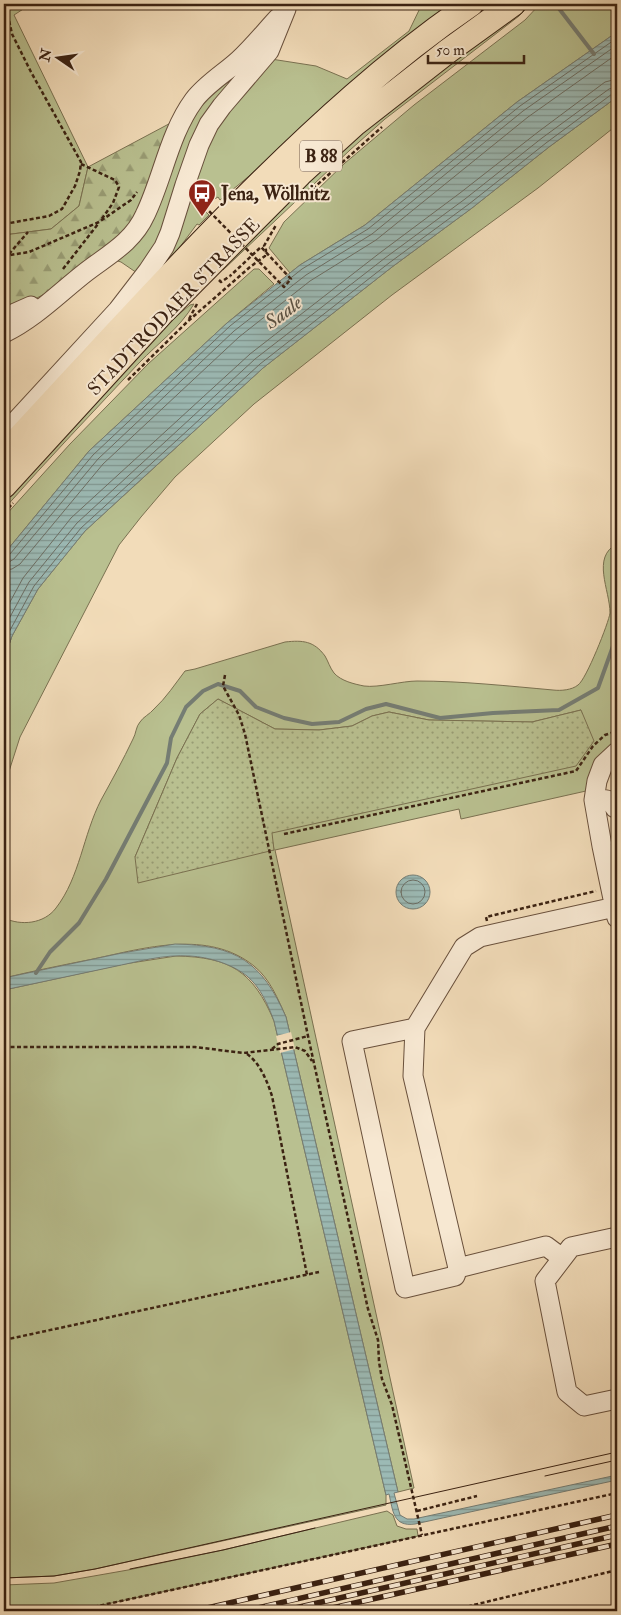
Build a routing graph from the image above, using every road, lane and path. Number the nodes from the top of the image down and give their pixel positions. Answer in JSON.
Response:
{"nodes":[{"id":1,"x":9,"y":4,"type":"edge"},
{"id":2,"x":471,"y":4,"type":"edge"},
{"id":3,"x":513,"y":4,"type":"edge"},
{"id":4,"x":288,"y":6,"type":"edge"},
{"id":5,"x":384,"y":126,"type":"dead end"},
{"id":6,"x":81,"y":164,"type":"junction"},
{"id":7,"x":140,"y":186,"type":"dead end"},
{"id":8,"x":306,"y":195,"type":"dead end"},
{"id":9,"x":200,"y":202,"type":"dead end"},
{"id":10,"x":278,"y":221,"type":"dead end"},
{"id":11,"x":99,"y":222,"type":"junction"},
{"id":12,"x":4,"y":224,"type":"edge"},
{"id":13,"x":28,"y":232,"type":"dead end"},
{"id":14,"x":6,"y":256,"type":"edge"},
{"id":15,"x":63,"y":269,"type":"dead end"},
{"id":16,"x":218,"y":279,"type":"dead end"},
{"id":17,"x":199,"y":302,"type":"dead end"},
{"id":18,"x":42,"y":309,"type":"junction"},
{"id":19,"x":4,"y":318,"type":"edge"},
{"id":20,"x":4,"y":333,"type":"edge"},
{"id":21,"x":4,"y":434,"type":"edge"},
{"id":22,"x":4,"y":454,"type":"edge"},
{"id":23,"x":4,"y":486,"type":"edge"},
{"id":24,"x":226,"y":675,"type":"dead end"},
{"id":25,"x":617,"y":731,"type":"edge"},
{"id":26,"x":617,"y":752,"type":"edge"},
{"id":27,"x":594,"y":800,"type":"junction"},
{"id":28,"x":615,"y":808,"type":"dead end"},
{"id":29,"x":284,"y":834,"type":"dead end"},
{"id":30,"x":610,"y":873,"type":"edge"},
{"id":31,"x":616,"y":913,"type":"edge"},
{"id":32,"x":490,"y":935,"type":"junction"},
{"id":33,"x":415,"y":1028,"type":"junction"},
{"id":34,"x":308,"y":1036,"type":"junction"},
{"id":35,"x":4,"y":1047,"type":"edge"},
{"id":36,"x":271,"y":1050,"type":"junction"},
{"id":37,"x":246,"y":1053,"type":"junction"},
{"id":38,"x":314,"y":1064,"type":"junction"},
{"id":39,"x":617,"y":1237,"type":"edge"},
{"id":40,"x":562,"y":1258,"type":"junction"},
{"id":41,"x":458,"y":1268,"type":"junction"},
{"id":42,"x":319,"y":1272,"type":"dead end"},
{"id":43,"x":307,"y":1275,"type":"junction"},
{"id":44,"x":4,"y":1340,"type":"edge"},
{"id":45,"x":617,"y":1399,"type":"edge"},
{"id":46,"x":617,"y":1493,"type":"edge"},
{"id":47,"x":476,"y":1496,"type":"dead end"},
{"id":48,"x":417,"y":1512,"type":"junction"},
{"id":49,"x":422,"y":1535,"type":"junction"},
{"id":50,"x":617,"y":1570,"type":"edge"},
{"id":51,"x":75,"y":1611,"type":"edge"},
{"id":52,"x":450,"y":1611,"type":"edge"}],
"edges":[{"from":1,"to":6,"type":"path"},
{"from":2,"to":22,"type":"main road","name":"STADTRODAER STRASSE","number":"B 88"},
{"from":3,"to":23,"type":"main road","name":"STADTRODAER STRASSE","number":"B 88"},
{"from":4,"to":18,"type":"street"},
{"from":4,"to":21,"type":"street"},
{"from":5,"to":8,"type":"path"},
{"from":6,"to":11,"type":"path"},
{"from":6,"to":12,"type":"path"},
{"from":7,"to":11,"type":"path"},
{"from":9,"to":16,"type":"path","bridge":true},
{"from":10,"to":17,"type":"path"},
{"from":11,"to":14,"type":"path"},
{"from":11,"to":15,"type":"path"},
{"from":13,"to":14,"type":"path"},
{"from":18,"to":19,"type":"street"},
{"from":18,"to":20,"type":"street"},
{"from":24,"to":34,"type":"path"},
{"from":25,"to":29,"type":"path"},
{"from":26,"to":27,"type":"street"},
{"from":27,"to":28,"type":"street"},
{"from":27,"to":30,"type":"street"},
{"from":30,"to":31,"type":"street"},
{"from":30,"to":32,"type":"path"},
{"from":31,"to":32,"type":"street"},
{"from":32,"to":33,"type":"street"},
{"from":33,"to":41,"type":"street"},
{"from":33,"to":41,"type":"street"},
{"from":34,"to":36,"type":"path"},
{"from":34,"to":38,"type":"path"},
{"from":35,"to":37,"type":"path"},
{"from":36,"to":37,"type":"path"},
{"from":36,"to":38,"type":"path"},
{"from":37,"to":43,"type":"path"},
{"from":38,"to":48,"type":"path"},
{"from":39,"to":40,"type":"street"},
{"from":40,"to":41,"type":"street"},
{"from":40,"to":45,"type":"street"},
{"from":42,"to":43,"type":"path"},
{"from":43,"to":44,"type":"path"},
{"from":46,"to":49,"type":"path"},
{"from":47,"to":48,"type":"path"},
{"from":48,"to":49,"type":"path"},
{"from":49,"to":51,"type":"path"},
{"from":50,"to":52,"type":"path"}]}
